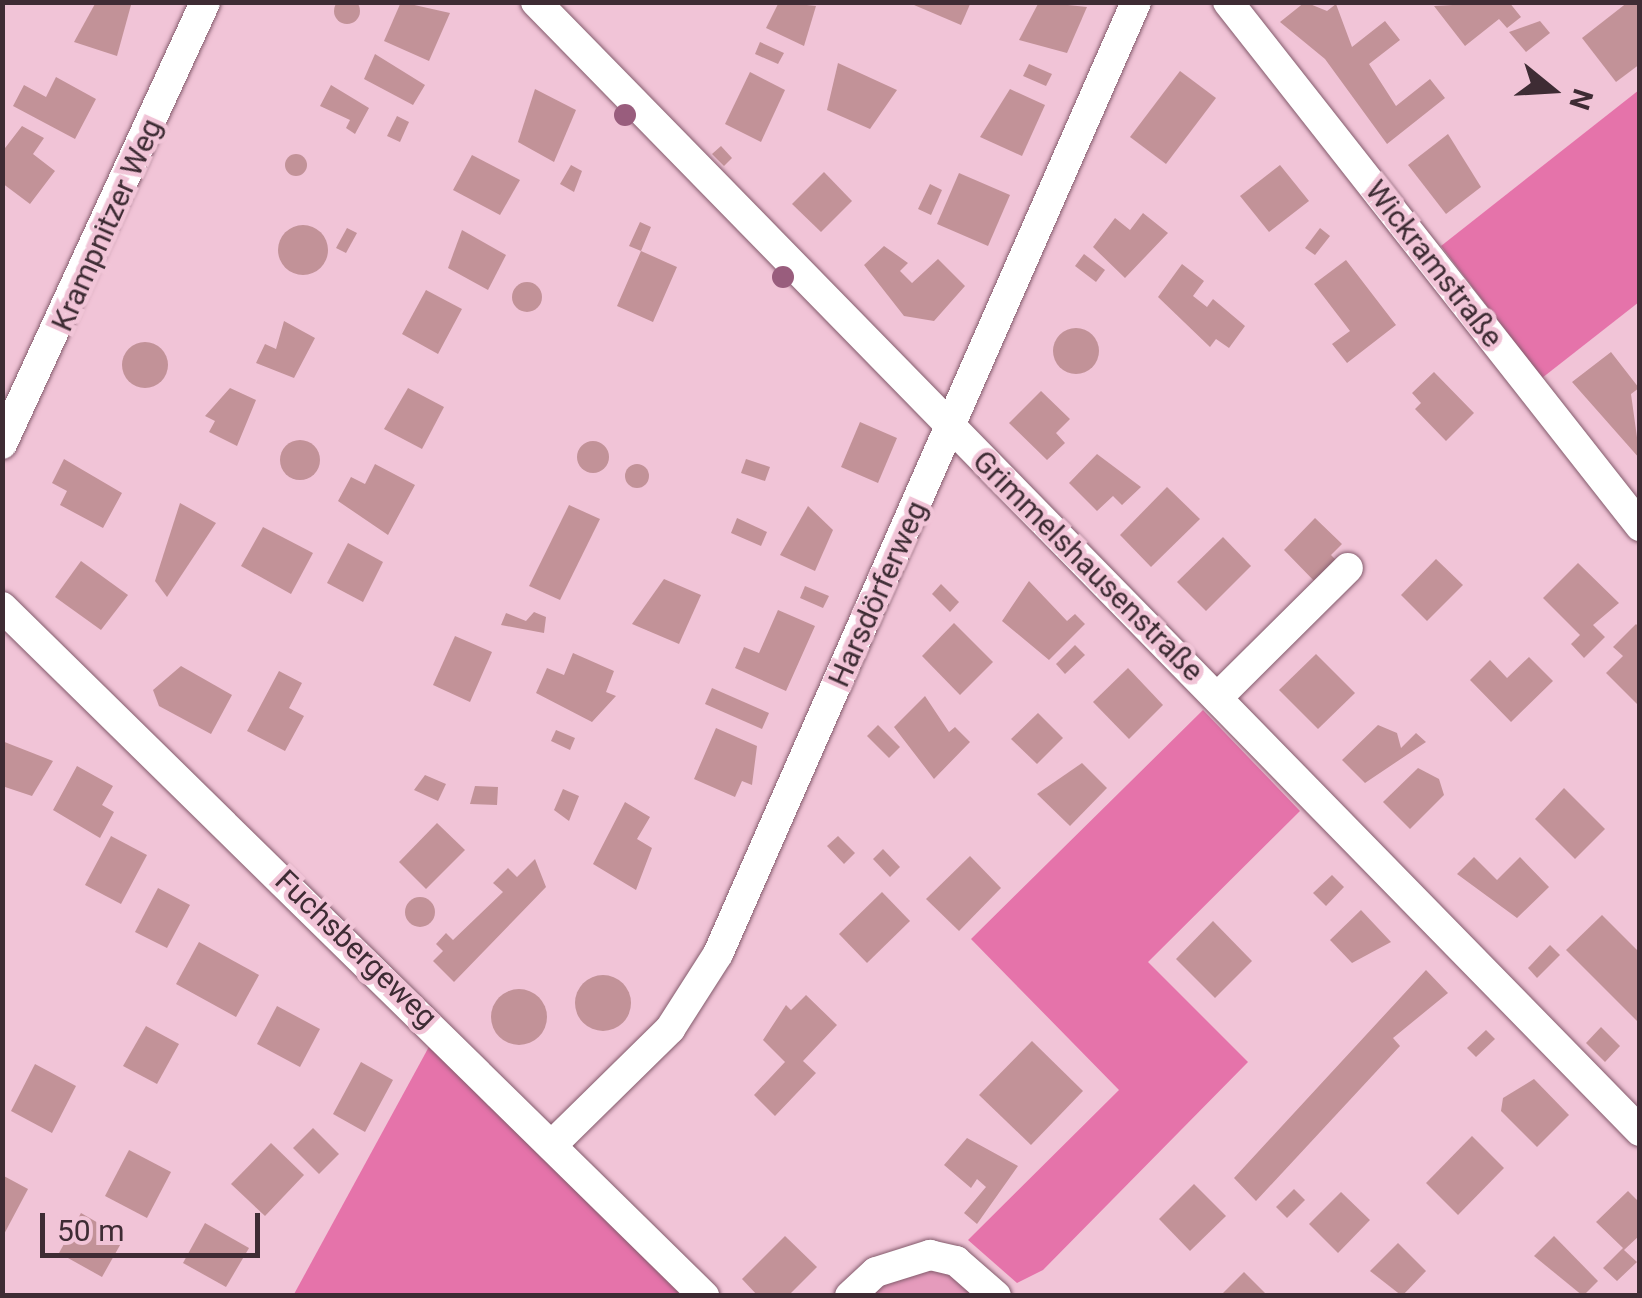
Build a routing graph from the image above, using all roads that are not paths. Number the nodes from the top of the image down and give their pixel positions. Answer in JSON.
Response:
{"nodes":[{"id":1,"x":205,"y":2,"type":"edge"},
{"id":2,"x":536,"y":2,"type":"edge"},
{"id":3,"x":1136,"y":2,"type":"edge"},
{"id":4,"x":1228,"y":2,"type":"edge"},
{"id":5,"x":951,"y":428,"type":"junction"},
{"id":6,"x":2,"y":444,"type":"edge"},
{"id":7,"x":1640,"y":526,"type":"edge"},
{"id":8,"x":1348,"y":568,"type":"dead end"},
{"id":9,"x":2,"y":607,"type":"edge"},
{"id":10,"x":1218,"y":697,"type":"junction"},
{"id":11,"x":1640,"y":1131,"type":"edge"},
{"id":12,"x":554,"y":1143,"type":"junction"},
{"id":13,"x":704,"y":1296,"type":"edge"},
{"id":14,"x":850,"y":1296,"type":"edge"},
{"id":15,"x":996,"y":1296,"type":"edge"}],
"edges":[{"from":1,"to":6,"type":"street","name":"Krampnitzer Weg"},
{"from":2,"to":5,"type":"street","name":"Grimmelshausenstraße"},
{"from":3,"to":5,"type":"street","name":"Harsdörferweg"},
{"from":4,"to":7,"type":"street","name":"Wickramstraße"},
{"from":5,"to":10,"type":"street","name":"Grimmelshausenstraße"},
{"from":5,"to":12,"type":"street","name":"Harsdörferweg"},
{"from":8,"to":10,"type":"street"},
{"from":9,"to":12,"type":"street","name":"Fuchsbergeweg"},
{"from":10,"to":11,"type":"street","name":"Grimmelshausenstraße"},
{"from":12,"to":13,"type":"street","name":"Fuchsbergeweg"},
{"from":14,"to":15,"type":"street"}]}
